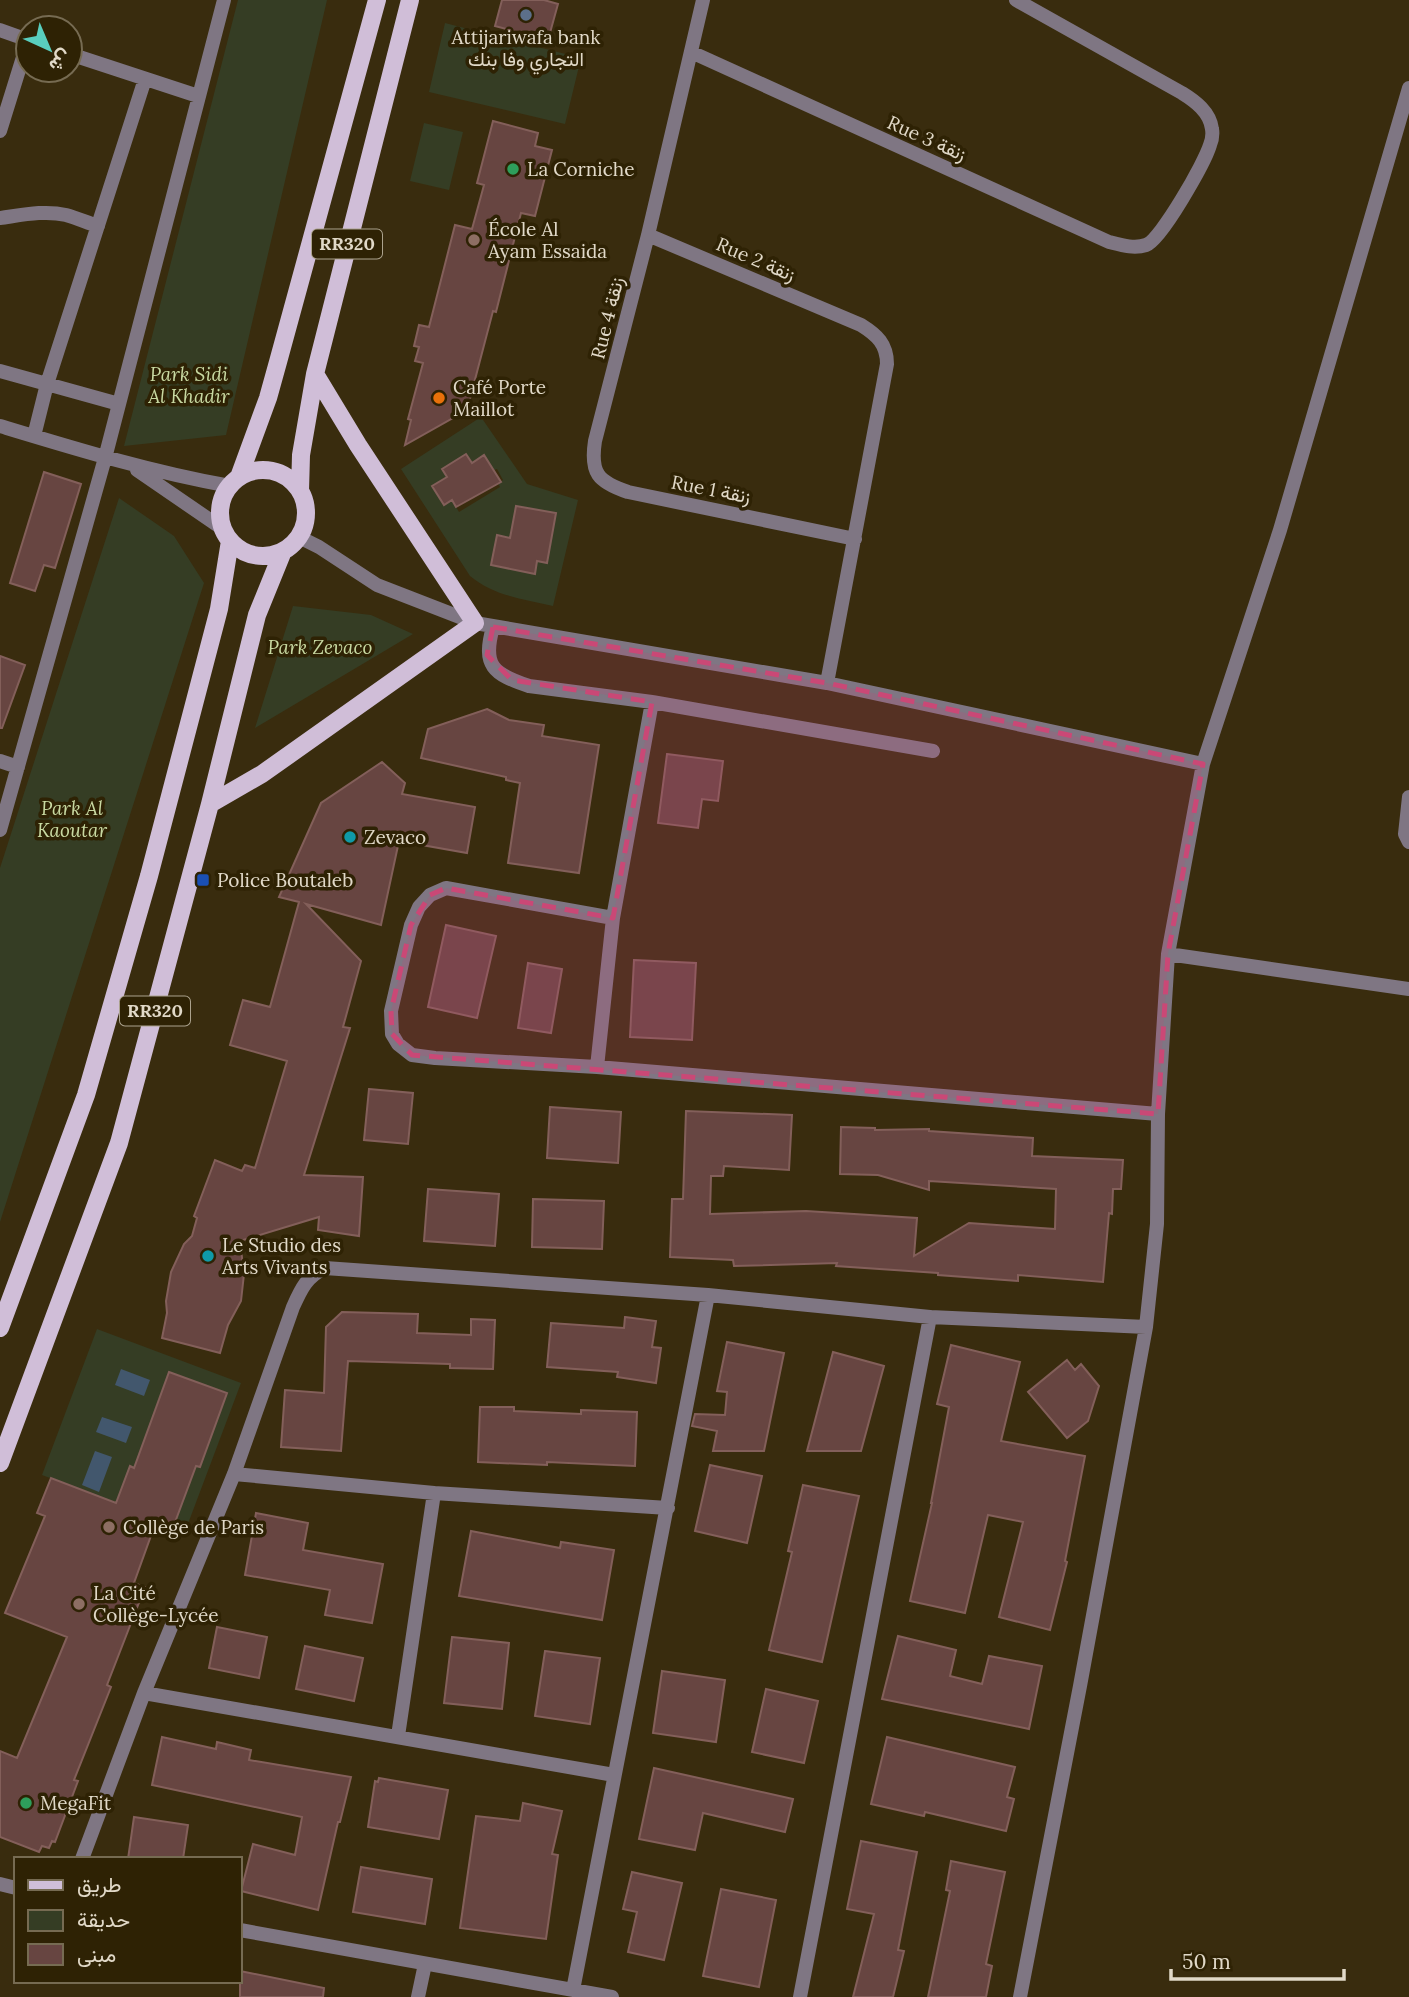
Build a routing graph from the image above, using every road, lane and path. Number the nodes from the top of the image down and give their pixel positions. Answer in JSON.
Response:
{"nodes":[{"id":1,"x":224,"y":0,"type":"edge"},
{"id":2,"x":377,"y":0,"type":"edge"},
{"id":3,"x":410,"y":0,"type":"edge"},
{"id":4,"x":703,"y":0,"type":"edge"},
{"id":5,"x":1016,"y":0,"type":"edge"},
{"id":6,"x":691,"y":52,"type":"junction"},
{"id":7,"x":84,"y":59,"type":"edge"},
{"id":8,"x":145,"y":79,"type":"junction"},
{"id":9,"x":14,"y":84,"type":"edge"},
{"id":10,"x":1409,"y":88,"type":"edge"},
{"id":11,"x":198,"y":96,"type":"junction"},
{"id":12,"x":0,"y":131,"type":"edge"},
{"id":13,"x":0,"y":218,"type":"edge"},
{"id":14,"x":98,"y":226,"type":"junction"},
{"id":15,"x":648,"y":235,"type":"junction"},
{"id":16,"x":0,"y":371,"type":"edge"},
{"id":17,"x":315,"y":374,"type":"junction"},
{"id":18,"x":47,"y":384,"type":"junction"},
{"id":19,"x":119,"y":404,"type":"junction"},
{"id":20,"x":0,"y":426,"type":"edge"},
{"id":21,"x":34,"y":436,"type":"junction"},
{"id":22,"x":595,"y":441,"type":"joint"},
{"id":23,"x":105,"y":458,"type":"junction"},
{"id":24,"x":127,"y":464,"type":"junction"},
{"id":25,"x":234,"y":482,"type":"junction"},
{"id":26,"x":300,"y":491,"type":"junction"},
{"id":27,"x":227,"y":535,"type":"junction"},
{"id":28,"x":299,"y":537,"type":"junction"},
{"id":29,"x":855,"y":539,"type":"junction"},
{"id":30,"x":284,"y":551,"type":"junction"},
{"id":31,"x":475,"y":623,"type":"junction"},
{"id":32,"x":493,"y":627,"type":"junction"},
{"id":33,"x":827,"y":683,"type":"junction"},
{"id":34,"x":652,"y":702,"type":"junction"},
{"id":35,"x":933,"y":751,"type":"dead end"},
{"id":36,"x":0,"y":761,"type":"edge"},
{"id":37,"x":1203,"y":764,"type":"junction"},
{"id":38,"x":18,"y":767,"type":"junction"},
{"id":39,"x":1409,"y":797,"type":"edge"},
{"id":40,"x":210,"y":804,"type":"junction"},
{"id":41,"x":1409,"y":804,"type":"edge"},
{"id":42,"x":0,"y":830,"type":"edge"},
{"id":43,"x":1409,"y":842,"type":"edge"},
{"id":44,"x":612,"y":918,"type":"junction"},
{"id":45,"x":1168,"y":954,"type":"junction"},
{"id":46,"x":1409,"y":989,"type":"edge"},
{"id":47,"x":597,"y":1067,"type":"junction"},
{"id":48,"x":1158,"y":1114,"type":"junction"},
{"id":49,"x":708,"y":1295,"type":"junction"},
{"id":50,"x":930,"y":1317,"type":"junction"},
{"id":51,"x":1146,"y":1327,"type":"junction"},
{"id":52,"x":0,"y":1328,"type":"edge"},
{"id":53,"x":0,"y":1463,"type":"edge"},
{"id":54,"x":234,"y":1474,"type":"junction"},
{"id":55,"x":434,"y":1493,"type":"junction"},
{"id":56,"x":668,"y":1508,"type":"junction"},
{"id":57,"x":144,"y":1693,"type":"junction"},
{"id":58,"x":398,"y":1736,"type":"junction"},
{"id":59,"x":614,"y":1775,"type":"junction"},
{"id":60,"x":83,"y":1857,"type":"edge"},
{"id":61,"x":242,"y":1930,"type":"edge"},
{"id":62,"x":425,"y":1964,"type":"junction"},
{"id":63,"x":573,"y":1990,"type":"junction"},
{"id":64,"x":418,"y":1997,"type":"edge"},
{"id":65,"x":612,"y":1997,"type":"edge"},
{"id":66,"x":800,"y":1997,"type":"edge"},
{"id":67,"x":1020,"y":1997,"type":"edge"}],
"edges":[{"from":1,"to":11,"type":"street"},
{"from":2,"to":25,"type":"main road","number":"RR320"},
{"from":3,"to":17,"type":"main road","number":"RR320"},
{"from":4,"to":6,"type":"street","name":"Rue 4 زنقة"},
{"from":5,"to":6,"type":"street","name":"Rue 3 زنقة"},
{"from":6,"to":15,"type":"street","name":"Rue 4 زنقة"},
{"from":7,"to":8,"type":"street"},
{"from":8,"to":11,"type":"street"},
{"from":8,"to":14,"type":"street"},
{"from":9,"to":12,"type":"street"},
{"from":10,"to":37,"type":"street"},
{"from":11,"to":19,"type":"street"},
{"from":13,"to":14,"type":"street"},
{"from":14,"to":18,"type":"street"},
{"from":15,"to":22,"type":"street","name":"Rue 4 زنقة"},
{"from":15,"to":29,"type":"street","name":"Rue 2 زنقة"},
{"from":16,"to":18,"type":"street"},
{"from":17,"to":26,"type":"main road","number":"RR320"},
{"from":17,"to":31,"type":"main road"},
{"from":18,"to":19,"type":"street"},
{"from":18,"to":21,"type":"street"},
{"from":19,"to":23,"type":"street"},
{"from":20,"to":21,"type":"street"},
{"from":21,"to":23,"type":"street"},
{"from":22,"to":29,"type":"street","name":"Rue 1 زنقة"},
{"from":23,"to":24,"type":"street"},
{"from":23,"to":38,"type":"street"},
{"from":24,"to":25,"type":"street"},
{"from":24,"to":27,"type":"street"},
{"from":25,"to":26,"type":"main road"},
{"from":25,"to":27,"type":"main road","number":"RR320"},
{"from":26,"to":28,"type":"main road","number":"RR320"},
{"from":27,"to":30,"type":"main road"},
{"from":27,"to":52,"type":"main road","number":"RR320"},
{"from":28,"to":30,"type":"main road","number":"RR320"},
{"from":28,"to":31,"type":"street"},
{"from":29,"to":33,"type":"street"},
{"from":30,"to":40,"type":"main road","number":"RR320"},
{"from":31,"to":32,"type":"street"},
{"from":31,"to":40,"type":"main road"},
{"from":32,"to":33,"type":"street"},
{"from":32,"to":34,"type":"street"},
{"from":33,"to":37,"type":"street"},
{"from":34,"to":35,"type":"street"},
{"from":34,"to":44,"type":"street"},
{"from":36,"to":38,"type":"street"},
{"from":37,"to":45,"type":"street"},
{"from":38,"to":42,"type":"street"},
{"from":39,"to":41,"type":"street"},
{"from":40,"to":53,"type":"main road","number":"RR320"},
{"from":41,"to":43,"type":"street"},
{"from":44,"to":47,"type":"street"},
{"from":44,"to":47,"type":"street"},
{"from":45,"to":46,"type":"street"},
{"from":45,"to":48,"type":"street"},
{"from":47,"to":48,"type":"street"},
{"from":48,"to":51,"type":"street"},
{"from":49,"to":50,"type":"street"},
{"from":49,"to":54,"type":"street"},
{"from":49,"to":56,"type":"street"},
{"from":50,"to":51,"type":"street"},
{"from":50,"to":66,"type":"street"},
{"from":51,"to":67,"type":"street"},
{"from":54,"to":55,"type":"street"},
{"from":54,"to":57,"type":"street"},
{"from":55,"to":56,"type":"street"},
{"from":55,"to":58,"type":"street"},
{"from":56,"to":59,"type":"street"},
{"from":57,"to":58,"type":"street"},
{"from":57,"to":60,"type":"street"},
{"from":58,"to":59,"type":"street"},
{"from":59,"to":63,"type":"street"},
{"from":61,"to":62,"type":"street"},
{"from":62,"to":63,"type":"street"},
{"from":62,"to":64,"type":"street"},
{"from":63,"to":65,"type":"street"}]}
